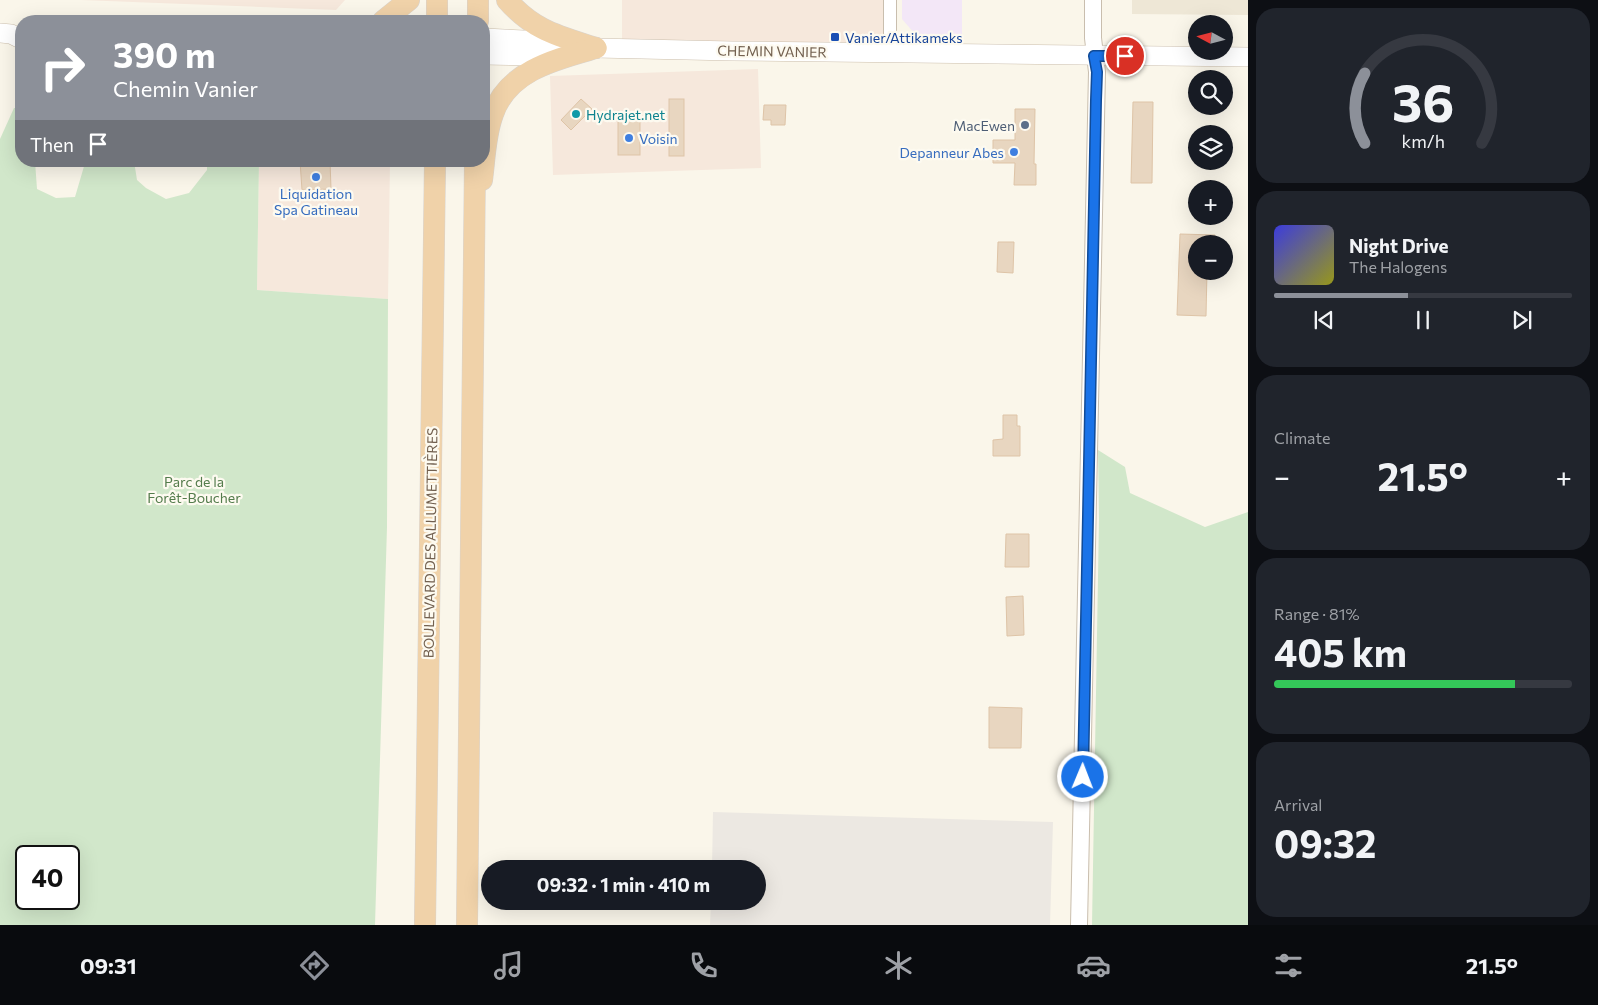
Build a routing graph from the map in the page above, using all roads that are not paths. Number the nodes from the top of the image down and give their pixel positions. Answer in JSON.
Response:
{"nodes":[{"id":1,"x":409,"y":0,"type":"edge"},
{"id":2,"x":437,"y":0,"type":"edge"},
{"id":3,"x":478,"y":0,"type":"edge"},
{"id":4,"x":507,"y":0,"type":"edge"},
{"id":5,"x":890,"y":0,"type":"edge"},
{"id":6,"x":1093,"y":0,"type":"edge"},
{"id":7,"x":390,"y":15,"type":"edge"},
{"id":8,"x":436,"y":15,"type":"edge"},
{"id":9,"x":478,"y":15,"type":"edge"},
{"id":10,"x":0,"y":33,"type":"edge"},
{"id":11,"x":15,"y":36,"type":"edge"},
{"id":12,"x":490,"y":38,"type":"edge"},
{"id":13,"x":15,"y":41,"type":"edge"},
{"id":14,"x":0,"y":43,"type":"edge"},
{"id":15,"x":596,"y":48,"type":"junction"},
{"id":16,"x":890,"y":52,"type":"junction"},
{"id":17,"x":490,"y":55,"type":"edge"},
{"id":18,"x":1094,"y":56,"type":"junction"},
{"id":19,"x":1248,"y":57,"type":"edge"},
{"id":20,"x":490,"y":125,"type":"edge"},
{"id":21,"x":427,"y":167,"type":"edge"},
{"id":22,"x":435,"y":167,"type":"edge"},
{"id":23,"x":475,"y":167,"type":"edge"},
{"id":24,"x":484,"y":167,"type":"edge"},
{"id":25,"x":434,"y":250,"type":"junction"},
{"id":26,"x":473,"y":256,"type":"junction"},
{"id":27,"x":425,"y":925,"type":"edge"},
{"id":28,"x":467,"y":925,"type":"edge"},
{"id":29,"x":1079,"y":925,"type":"edge"}],
"edges":[{"from":1,"to":7,"type":"highway"},
{"from":2,"to":8,"type":"highway"},
{"from":3,"to":9,"type":"highway"},
{"from":4,"to":15,"type":"highway"},
{"from":5,"to":16,"type":"street"},
{"from":6,"to":18,"type":"street"},
{"from":10,"to":11,"type":"main road"},
{"from":12,"to":15,"type":"main road","name":"CHEMIN VANIER"},
{"from":13,"to":14,"type":"main road"},
{"from":15,"to":16,"type":"main road","name":"CHEMIN VANIER"},
{"from":15,"to":17,"type":"main road","name":"CHEMIN VANIER"},
{"from":15,"to":20,"type":"highway"},
{"from":16,"to":18,"type":"main road","name":"CHEMIN VANIER"},
{"from":18,"to":19,"type":"main road","name":"CHEMIN VANIER"},
{"from":18,"to":29,"type":"street"},
{"from":21,"to":25,"type":"highway"},
{"from":22,"to":25,"type":"highway","name":"BOULEVARD DES ALLUMETTIÈRES"},
{"from":23,"to":26,"type":"highway"},
{"from":24,"to":26,"type":"highway"},
{"from":25,"to":27,"type":"highway","name":"BOULEVARD DES ALLUMETTIÈRES"},
{"from":26,"to":28,"type":"highway"}]}
